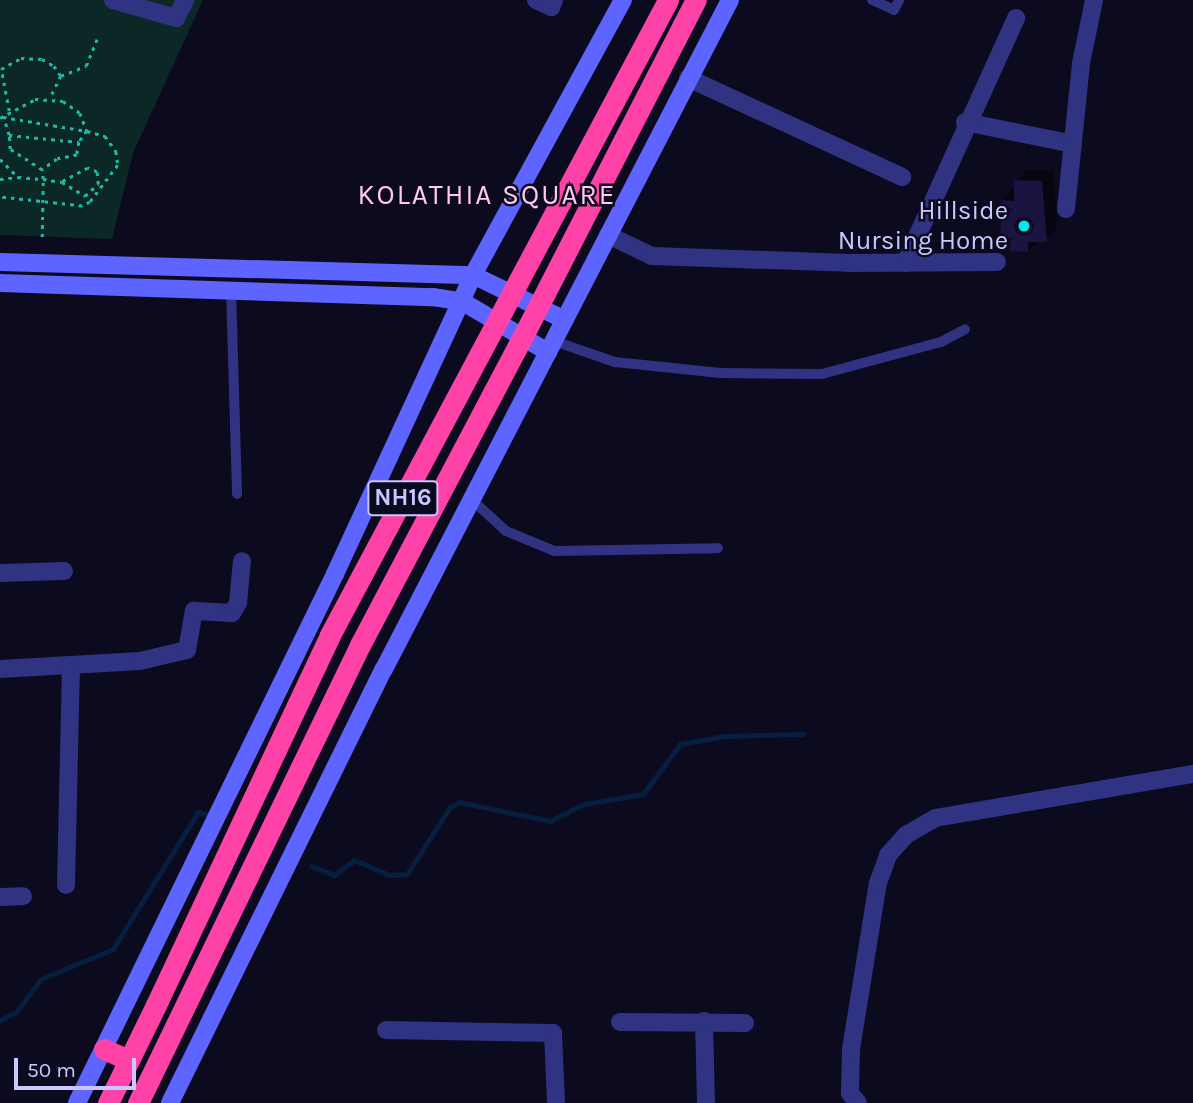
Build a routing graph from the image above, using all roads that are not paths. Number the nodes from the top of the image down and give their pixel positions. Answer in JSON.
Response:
{"nodes":[{"id":1,"x":113,"y":0,"type":"edge"},
{"id":2,"x":185,"y":0,"type":"edge"},
{"id":3,"x":536,"y":0,"type":"edge"},
{"id":4,"x":554,"y":0,"type":"edge"},
{"id":5,"x":623,"y":0,"type":"edge"},
{"id":6,"x":668,"y":0,"type":"edge"},
{"id":7,"x":696,"y":0,"type":"edge"},
{"id":8,"x":730,"y":0,"type":"edge"},
{"id":9,"x":872,"y":0,"type":"edge"},
{"id":10,"x":899,"y":0,"type":"edge"},
{"id":11,"x":1094,"y":0,"type":"edge"},
{"id":12,"x":1016,"y":18,"type":"dead end"},
{"id":13,"x":688,"y":78,"type":"junction"},
{"id":14,"x":965,"y":122,"type":"junction"},
{"id":15,"x":1073,"y":144,"type":"junction"},
{"id":16,"x":902,"y":177,"type":"dead end"},
{"id":17,"x":1066,"y":209,"type":"dead end"},
{"id":18,"x":608,"y":235,"type":"junction"},
{"id":19,"x":0,"y":262,"type":"edge"},
{"id":20,"x":998,"y":262,"type":"dead end"},
{"id":21,"x":905,"y":263,"type":"junction"},
{"id":22,"x":473,"y":275,"type":"junction"},
{"id":23,"x":0,"y":283,"type":"edge"},
{"id":24,"x":230,"y":290,"type":"junction"},
{"id":25,"x":463,"y":302,"type":"junction"},
{"id":26,"x":565,"y":320,"type":"junction"},
{"id":27,"x":965,"y":329,"type":"dead end"},
{"id":28,"x":551,"y":347,"type":"junction"},
{"id":29,"x":237,"y":494,"type":"dead end"},
{"id":30,"x":471,"y":499,"type":"junction"},
{"id":31,"x":718,"y":548,"type":"dead end"},
{"id":32,"x":242,"y":561,"type":"dead end"},
{"id":33,"x":64,"y":571,"type":"dead end"},
{"id":34,"x":0,"y":573,"type":"edge"},
{"id":35,"x":71,"y":665,"type":"junction"},
{"id":36,"x":0,"y":669,"type":"edge"},
{"id":37,"x":1193,"y":774,"type":"edge"},
{"id":38,"x":66,"y":885,"type":"dead end"},
{"id":39,"x":23,"y":896,"type":"dead end"},
{"id":40,"x":0,"y":897,"type":"edge"},
{"id":41,"x":704,"y":1021,"type":"junction"},
{"id":42,"x":620,"y":1023,"type":"dead end"},
{"id":43,"x":745,"y":1023,"type":"dead end"},
{"id":44,"x":386,"y":1030,"type":"dead end"},
{"id":45,"x":104,"y":1049,"type":"junction"},
{"id":46,"x":129,"y":1060,"type":"junction"},
{"id":47,"x":145,"y":1101,"type":"edge"},
{"id":48,"x":77,"y":1103,"type":"edge"},
{"id":49,"x":108,"y":1103,"type":"edge"},
{"id":50,"x":170,"y":1103,"type":"edge"},
{"id":51,"x":556,"y":1103,"type":"edge"},
{"id":52,"x":706,"y":1103,"type":"edge"},
{"id":53,"x":858,"y":1103,"type":"edge"}],
"edges":[{"from":1,"to":2,"type":"street"},
{"from":3,"to":4,"type":"street"},
{"from":5,"to":22,"type":"street"},
{"from":6,"to":46,"type":"highway","number":"NH16","bridge":true},
{"from":7,"to":47,"type":"highway","number":"NH16","bridge":true},
{"from":8,"to":13,"type":"street"},
{"from":9,"to":10,"type":"lane"},
{"from":11,"to":15,"type":"street"},
{"from":12,"to":14,"type":"street"},
{"from":13,"to":16,"type":"street"},
{"from":13,"to":18,"type":"street"},
{"from":14,"to":15,"type":"street"},
{"from":14,"to":21,"type":"street"},
{"from":15,"to":17,"type":"street"},
{"from":18,"to":21,"type":"street"},
{"from":18,"to":26,"type":"street"},
{"from":19,"to":22,"type":"street"},
{"from":20,"to":21,"type":"street"},
{"from":22,"to":25,"type":"street"},
{"from":22,"to":26,"type":"street"},
{"from":23,"to":24,"type":"street"},
{"from":24,"to":25,"type":"street"},
{"from":24,"to":29,"type":"lane"},
{"from":25,"to":28,"type":"street"},
{"from":25,"to":45,"type":"street"},
{"from":26,"to":28,"type":"street"},
{"from":27,"to":28,"type":"lane"},
{"from":28,"to":30,"type":"street"},
{"from":30,"to":31,"type":"lane"},
{"from":30,"to":50,"type":"street"},
{"from":32,"to":35,"type":"street"},
{"from":33,"to":34,"type":"street"},
{"from":35,"to":36,"type":"street"},
{"from":35,"to":38,"type":"street"},
{"from":37,"to":53,"type":"street"},
{"from":39,"to":40,"type":"street"},
{"from":41,"to":42,"type":"street"},
{"from":41,"to":43,"type":"street"},
{"from":41,"to":52,"type":"street"},
{"from":44,"to":51,"type":"street"},
{"from":45,"to":46,"type":"highway"},
{"from":45,"to":48,"type":"street"},
{"from":46,"to":49,"type":"highway","number":"NH16"}]}
